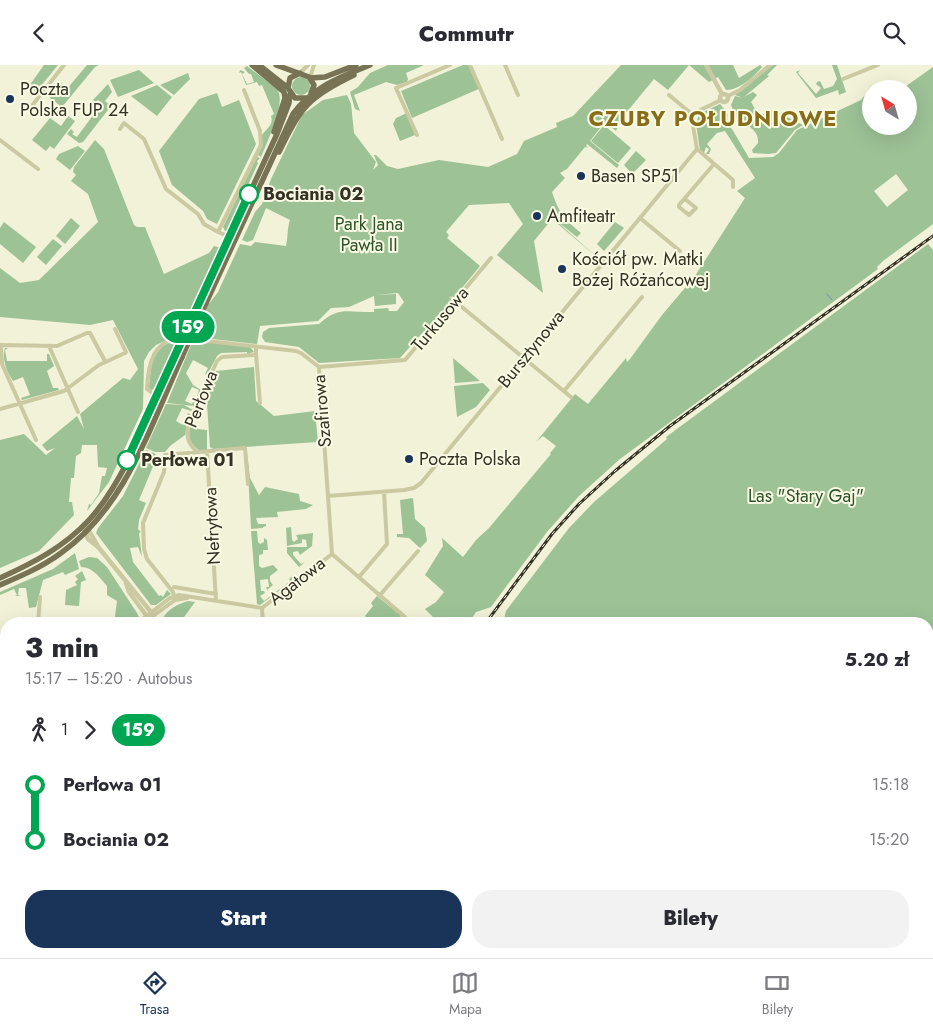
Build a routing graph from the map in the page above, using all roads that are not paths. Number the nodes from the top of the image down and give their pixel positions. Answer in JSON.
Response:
{"nodes":[{"id":1,"x":64,"y":65,"type":"edge"},
{"id":2,"x":252,"y":65,"type":"edge"},
{"id":3,"x":260,"y":65,"type":"edge"},
{"id":4,"x":276,"y":65,"type":"edge"},
{"id":5,"x":308,"y":65,"type":"edge"},
{"id":6,"x":314,"y":65,"type":"edge"},
{"id":7,"x":356,"y":65,"type":"edge"},
{"id":8,"x":370,"y":65,"type":"edge"},
{"id":9,"x":374,"y":65,"type":"edge"},
{"id":10,"x":450,"y":65,"type":"edge"},
{"id":11,"x":470,"y":65,"type":"edge"},
{"id":12,"x":505,"y":65,"type":"edge"},
{"id":13,"x":706,"y":65,"type":"edge"},
{"id":14,"x":770,"y":65,"type":"edge"},
{"id":15,"x":878,"y":65,"type":"edge"},
{"id":16,"x":300,"y":73,"type":"junction"},
{"id":17,"x":310,"y":78,"type":"junction"},
{"id":18,"x":843,"y":79,"type":"dead end"},
{"id":19,"x":244,"y":89,"type":"dead end"},
{"id":20,"x":289,"y":91,"type":"junction"},
{"id":21,"x":311,"y":93,"type":"junction"},
{"id":22,"x":518,"y":95,"type":"dead end"},
{"id":23,"x":669,"y":95,"type":"dead end"},
{"id":24,"x":722,"y":95,"type":"junction"},
{"id":25,"x":728,"y":96,"type":"junction"},
{"id":26,"x":306,"y":98,"type":"junction"},
{"id":27,"x":720,"y":100,"type":"junction"},
{"id":28,"x":31,"y":107,"type":"dead end"},
{"id":29,"x":694,"y":115,"type":"junction"},
{"id":30,"x":120,"y":129,"type":"dead end"},
{"id":31,"x":417,"y":135,"type":"dead end"},
{"id":32,"x":502,"y":139,"type":"dead end"},
{"id":33,"x":0,"y":140,"type":"edge"},
{"id":34,"x":272,"y":144,"type":"junction"},
{"id":35,"x":697,"y":149,"type":"junction"},
{"id":36,"x":714,"y":164,"type":"junction"},
{"id":37,"x":269,"y":168,"type":"junction"},
{"id":38,"x":38,"y":169,"type":"dead end"},
{"id":39,"x":734,"y":187,"type":"dead end"},
{"id":40,"x":685,"y":199,"type":"junction"},
{"id":41,"x":640,"y":218,"type":"junction"},
{"id":42,"x":218,"y":232,"type":"junction"},
{"id":43,"x":233,"y":238,"type":"junction"},
{"id":44,"x":680,"y":251,"type":"dead end"},
{"id":45,"x":491,"y":258,"type":"dead end"},
{"id":46,"x":451,"y":297,"type":"dead end"},
{"id":47,"x":642,"y":297,"type":"dead end"},
{"id":48,"x":455,"y":301,"type":"junction"},
{"id":49,"x":115,"y":329,"type":"dead end"},
{"id":50,"x":0,"y":345,"type":"edge"},
{"id":51,"x":49,"y":346,"type":"junction"},
{"id":52,"x":256,"y":347,"type":"junction"},
{"id":53,"x":256,"y":354,"type":"junction"},
{"id":54,"x":179,"y":355,"type":"junction"},
{"id":55,"x":524,"y":358,"type":"junction"},
{"id":56,"x":106,"y":361,"type":"junction"},
{"id":57,"x":319,"y":367,"type":"junction"},
{"id":58,"x":68,"y":389,"type":"junction"},
{"id":59,"x":564,"y":391,"type":"junction"},
{"id":60,"x":156,"y":396,"type":"junction"},
{"id":61,"x":570,"y":397,"type":"dead end"},
{"id":62,"x":260,"y":403,"type":"dead end"},
{"id":63,"x":19,"y":404,"type":"junction"},
{"id":64,"x":0,"y":409,"type":"edge"},
{"id":65,"x":78,"y":412,"type":"dead end"},
{"id":66,"x":36,"y":441,"type":"dead end"},
{"id":67,"x":207,"y":451,"type":"junction"},
{"id":68,"x":197,"y":452,"type":"junction"},
{"id":69,"x":248,"y":484,"type":"dead end"},
{"id":70,"x":384,"y":492,"type":"junction"},
{"id":71,"x":328,"y":495,"type":"junction"},
{"id":72,"x":86,"y":530,"type":"junction"},
{"id":73,"x":99,"y":548,"type":"junction"},
{"id":74,"x":418,"y":551,"type":"dead end"},
{"id":75,"x":332,"y":553,"type":"junction"},
{"id":76,"x":360,"y":577,"type":"junction"},
{"id":77,"x":0,"y":578,"type":"edge"},
{"id":78,"x":0,"y":585,"type":"edge"},
{"id":79,"x":174,"y":587,"type":"dead end"},
{"id":80,"x":216,"y":594,"type":"junction"},
{"id":81,"x":380,"y":595,"type":"junction"},
{"id":82,"x":40,"y":597,"type":"dead end"},
{"id":83,"x":175,"y":598,"type":"junction"},
{"id":84,"x":216,"y":601,"type":"junction"},
{"id":85,"x":262,"y":607,"type":"junction"},
{"id":86,"x":150,"y":615,"type":"junction"},
{"id":87,"x":39,"y":617,"type":"edge"},
{"id":88,"x":147,"y":617,"type":"edge"},
{"id":89,"x":263,"y":617,"type":"edge"},
{"id":90,"x":405,"y":617,"type":"edge"}],
"edges":[{"from":1,"to":28,"type":"street"},
{"from":2,"to":34,"type":"main road"},
{"from":3,"to":20,"type":"main road"},
{"from":4,"to":16,"type":"main road"},
{"from":5,"to":16,"type":"street"},
{"from":6,"to":17,"type":"street"},
{"from":7,"to":17,"type":"main road"},
{"from":8,"to":21,"type":"main road"},
{"from":9,"to":37,"type":"main road"},
{"from":10,"to":31,"type":"street"},
{"from":11,"to":32,"type":"street"},
{"from":12,"to":22,"type":"street"},
{"from":13,"to":24,"type":"street"},
{"from":14,"to":25,"type":"street"},
{"from":15,"to":18,"type":"street"},
{"from":16,"to":17,"type":"main road"},
{"from":16,"to":20,"type":"main road"},
{"from":17,"to":21,"type":"main road"},
{"from":19,"to":42,"type":"street"},
{"from":20,"to":26,"type":"main road"},
{"from":20,"to":34,"type":"main road"},
{"from":21,"to":26,"type":"main road"},
{"from":23,"to":29,"type":"street"},
{"from":24,"to":25,"type":"street"},
{"from":24,"to":27,"type":"street"},
{"from":25,"to":27,"type":"street"},
{"from":26,"to":37,"type":"main road"},
{"from":27,"to":29,"type":"street"},
{"from":29,"to":35,"type":"street"},
{"from":30,"to":42,"type":"street"},
{"from":33,"to":38,"type":"street"},
{"from":34,"to":43,"type":"main road"},
{"from":35,"to":36,"type":"street"},
{"from":35,"to":41,"type":"street","name":"Bursztynowa"},
{"from":36,"to":39,"type":"street"},
{"from":36,"to":40,"type":"street"},
{"from":37,"to":43,"type":"main road"},
{"from":40,"to":40,"type":"street"},
{"from":41,"to":44,"type":"street"},
{"from":41,"to":55,"type":"street","name":"Bursztynowa"},
{"from":42,"to":43,"type":"street"},
{"from":43,"to":54,"type":"main road","bridge":true},
{"from":45,"to":48,"type":"street","name":"Turkusowa"},
{"from":46,"to":48,"type":"street"},
{"from":47,"to":59,"type":"street"},
{"from":48,"to":55,"type":"street"},
{"from":48,"to":57,"type":"street","name":"Turkusowa"},
{"from":49,"to":56,"type":"street"},
{"from":50,"to":51,"type":"street"},
{"from":50,"to":63,"type":"street"},
{"from":51,"to":56,"type":"street"},
{"from":51,"to":58,"type":"street"},
{"from":52,"to":53,"type":"street"},
{"from":52,"to":57,"type":"street","name":"Szafirowa"},
{"from":52,"to":60,"type":"street","name":"Szafirowa"},
{"from":53,"to":62,"type":"street"},
{"from":53,"to":68,"type":"street","name":"Perłowa"},
{"from":54,"to":60,"type":"main road"},
{"from":54,"to":72,"type":"main road"},
{"from":55,"to":59,"type":"street"},
{"from":55,"to":70,"type":"street","name":"Bursztynowa"},
{"from":56,"to":58,"type":"street"},
{"from":57,"to":71,"type":"street","name":"Szafirowa"},
{"from":58,"to":63,"type":"street"},
{"from":58,"to":65,"type":"street"},
{"from":59,"to":61,"type":"street"},
{"from":60,"to":72,"type":"main road"},
{"from":63,"to":64,"type":"street"},
{"from":63,"to":66,"type":"street"},
{"from":67,"to":68,"type":"street"},
{"from":67,"to":69,"type":"street"},
{"from":67,"to":80,"type":"street","name":"Nefrytowa"},
{"from":68,"to":83,"type":"street"},
{"from":70,"to":71,"type":"street","name":"Bursztynowa"},
{"from":70,"to":76,"type":"street"},
{"from":71,"to":75,"type":"street","name":"Szafirowa"},
{"from":72,"to":73,"type":"street"},
{"from":72,"to":73,"type":"street"},
{"from":72,"to":77,"type":"main road"},
{"from":72,"to":78,"type":"main road"},
{"from":73,"to":86,"type":"street"},
{"from":74,"to":81,"type":"street"},
{"from":75,"to":76,"type":"street"},
{"from":75,"to":85,"type":"street","name":"Agatowa"},
{"from":76,"to":81,"type":"street"},
{"from":79,"to":80,"type":"street"},
{"from":80,"to":84,"type":"street","name":"Nefrytowa"},
{"from":81,"to":90,"type":"street"},
{"from":82,"to":87,"type":"street"},
{"from":83,"to":84,"type":"street","name":"Agatowa"},
{"from":83,"to":86,"type":"street"},
{"from":84,"to":85,"type":"street","name":"Agatowa"},
{"from":85,"to":89,"type":"street","name":"Agatowa"},
{"from":86,"to":88,"type":"street"}]}
